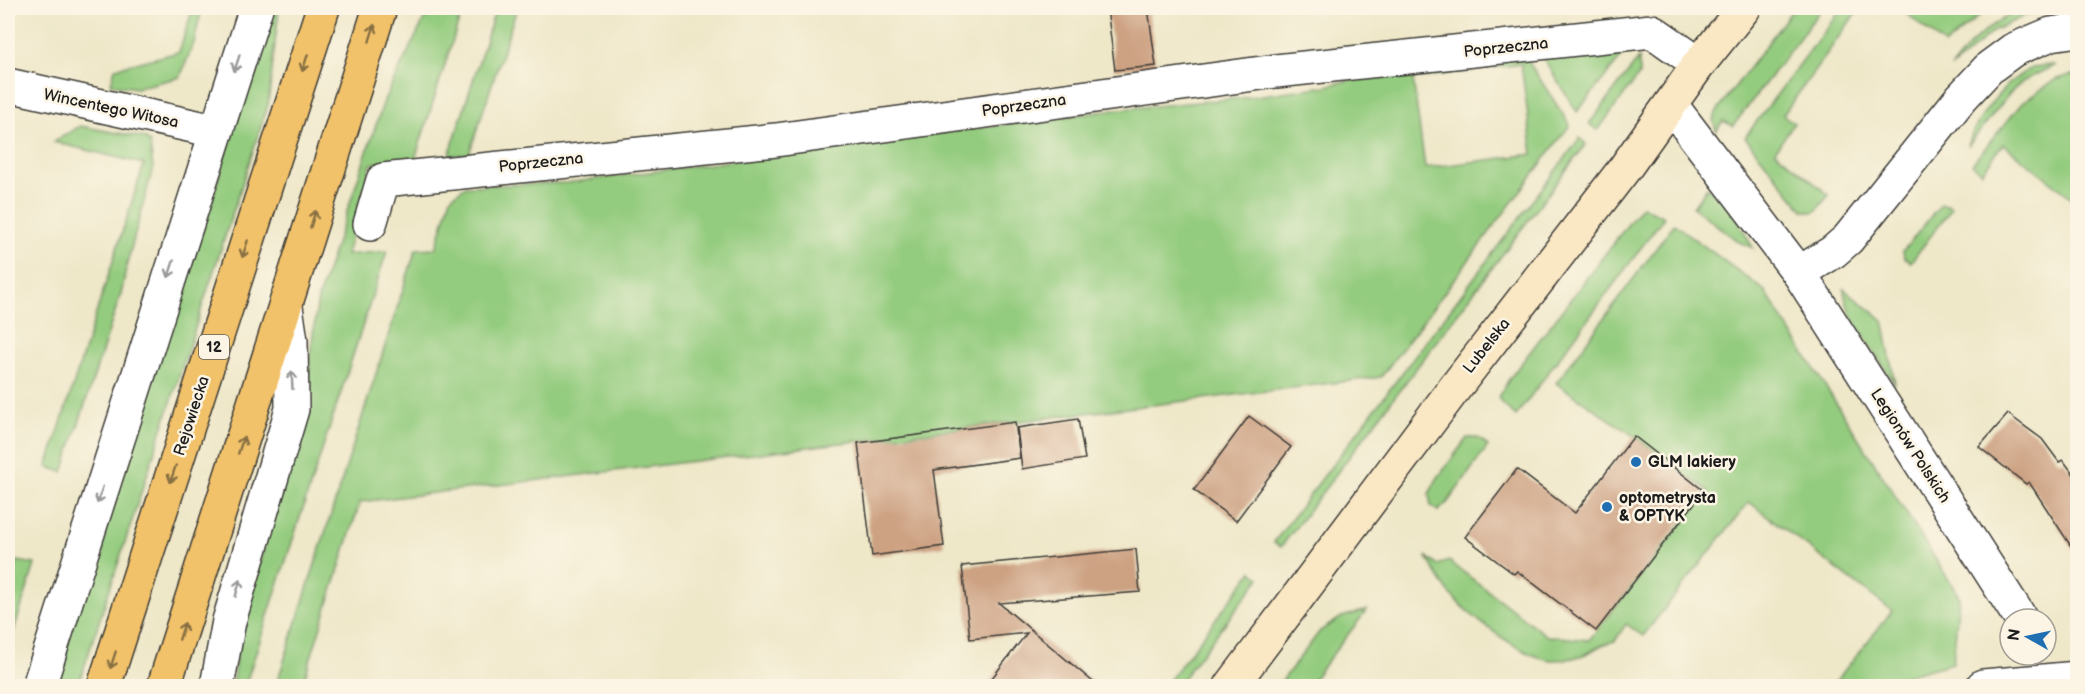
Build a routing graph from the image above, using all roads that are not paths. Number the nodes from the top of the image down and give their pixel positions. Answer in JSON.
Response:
{"nodes":[{"id":1,"x":256,"y":8,"type":"edge"},
{"id":2,"x":323,"y":8,"type":"edge"},
{"id":3,"x":380,"y":8,"type":"edge"},
{"id":4,"x":1744,"y":8,"type":"edge"},
{"id":5,"x":2078,"y":30,"type":"edge"},
{"id":6,"x":1699,"y":64,"type":"junction"},
{"id":7,"x":8,"y":86,"type":"edge"},
{"id":8,"x":1671,"y":105,"type":"junction"},
{"id":9,"x":215,"y":131,"type":"junction"},
{"id":10,"x":370,"y":224,"type":"dead end"},
{"id":11,"x":1799,"y":273,"type":"junction"},
{"id":12,"x":286,"y":307,"type":"junction"},
{"id":13,"x":2013,"y":607,"type":"edge"},
{"id":14,"x":2062,"y":675,"type":"edge"},
{"id":15,"x":39,"y":687,"type":"edge"},
{"id":16,"x":104,"y":687,"type":"edge"},
{"id":17,"x":164,"y":687,"type":"edge"},
{"id":18,"x":217,"y":687,"type":"edge"},
{"id":19,"x":1231,"y":687,"type":"edge"},
{"id":20,"x":1983,"y":687,"type":"edge"}],
"edges":[{"from":1,"to":9,"type":"street","one_way":true},
{"from":2,"to":16,"type":"highway","name":"Rejowiecka","number":"12","one_way":true},
{"from":12,"to":3,"type":"highway","one_way":true},
{"from":4,"to":6,"type":"main road","name":"Lubelska"},
{"from":5,"to":11,"type":"street"},
{"from":6,"to":8,"type":"main road","name":"Lubelska"},
{"from":6,"to":10,"type":"street","name":"Poprzeczna"},
{"from":7,"to":9,"type":"street","name":"Wincentego Witosa"},
{"from":8,"to":11,"type":"street","name":"Legionów Polskich"},
{"from":8,"to":19,"type":"main road","name":"Lubelska"},
{"from":9,"to":15,"type":"street","one_way":true},
{"from":11,"to":13,"type":"street","name":"Legionów Polskich"},
{"from":17,"to":12,"type":"highway","one_way":true},
{"from":18,"to":12,"type":"street","one_way":true},
{"from":14,"to":20,"type":"street"}]}
